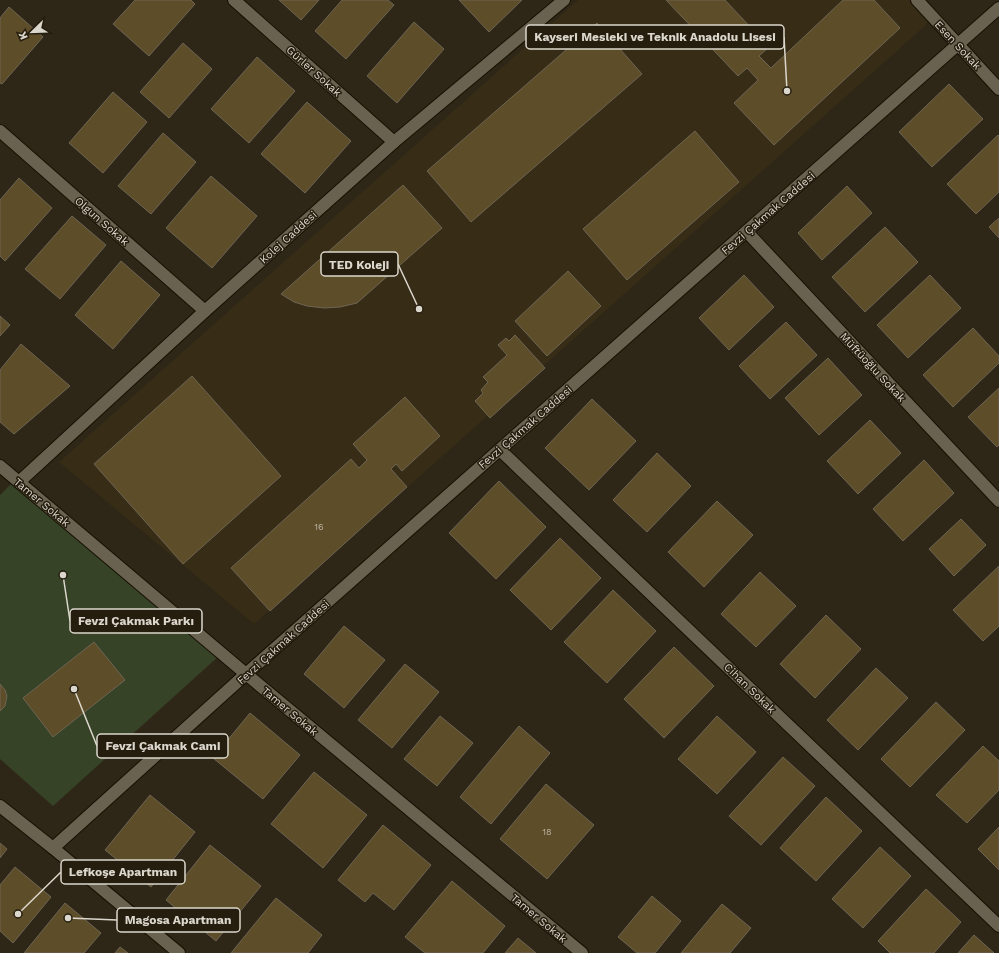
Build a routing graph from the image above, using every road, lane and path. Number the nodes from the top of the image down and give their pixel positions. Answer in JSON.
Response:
{"nodes":[{"id":1,"x":234,"y":0,"type":"edge"},
{"id":2,"x":564,"y":0,"type":"edge"},
{"id":3,"x":916,"y":0,"type":"edge"},
{"id":4,"x":999,"y":8,"type":"edge"},
{"id":5,"x":959,"y":45,"type":"junction"},
{"id":6,"x":999,"y":89,"type":"edge"},
{"id":7,"x":0,"y":131,"type":"edge"},
{"id":8,"x":394,"y":142,"type":"junction"},
{"id":9,"x":747,"y":232,"type":"junction"},
{"id":10,"x":205,"y":311,"type":"junction"},
{"id":11,"x":500,"y":450,"type":"junction"},
{"id":12,"x":0,"y":466,"type":"edge"},
{"id":13,"x":19,"y":482,"type":"junction"},
{"id":14,"x":999,"y":501,"type":"edge"},
{"id":15,"x":246,"y":674,"type":"junction"},
{"id":16,"x":0,"y":806,"type":"edge"},
{"id":17,"x":53,"y":848,"type":"junction"},
{"id":18,"x":999,"y":926,"type":"edge"},
{"id":19,"x":179,"y":953,"type":"edge"},
{"id":20,"x":582,"y":953,"type":"edge"}],
"edges":[{"from":1,"to":8,"type":"street","name":"Gürler Sokak"},
{"from":2,"to":8,"type":"street","name":"Kolej Caddesi"},
{"from":3,"to":5,"type":"street","name":"Esen Sokak"},
{"from":4,"to":5,"type":"street","name":"Fevzi Çakmak Caddesi"},
{"from":5,"to":6,"type":"street","name":"Esen Sokak"},
{"from":5,"to":9,"type":"street","name":"Fevzi Çakmak Caddesi"},
{"from":7,"to":10,"type":"street","name":"Olgun Sokak"},
{"from":8,"to":10,"type":"street","name":"Kolej Caddesi"},
{"from":9,"to":11,"type":"street","name":"Fevzi Çakmak Caddesi"},
{"from":9,"to":14,"type":"street","name":"Müftüoğlu Sokak"},
{"from":10,"to":13,"type":"street","name":"Kolej Caddesi"},
{"from":11,"to":15,"type":"street","name":"Fevzi Çakmak Caddesi"},
{"from":11,"to":18,"type":"street","name":"Cihan Sokak"},
{"from":12,"to":13,"type":"street","name":"Tamer Sokak"},
{"from":13,"to":15,"type":"street","name":"Tamer Sokak"},
{"from":15,"to":17,"type":"street","name":"Fevzi Çakmak Caddesi"},
{"from":15,"to":20,"type":"street","name":"Tamer Sokak"},
{"from":16,"to":17,"type":"street"},
{"from":17,"to":19,"type":"street"}]}
